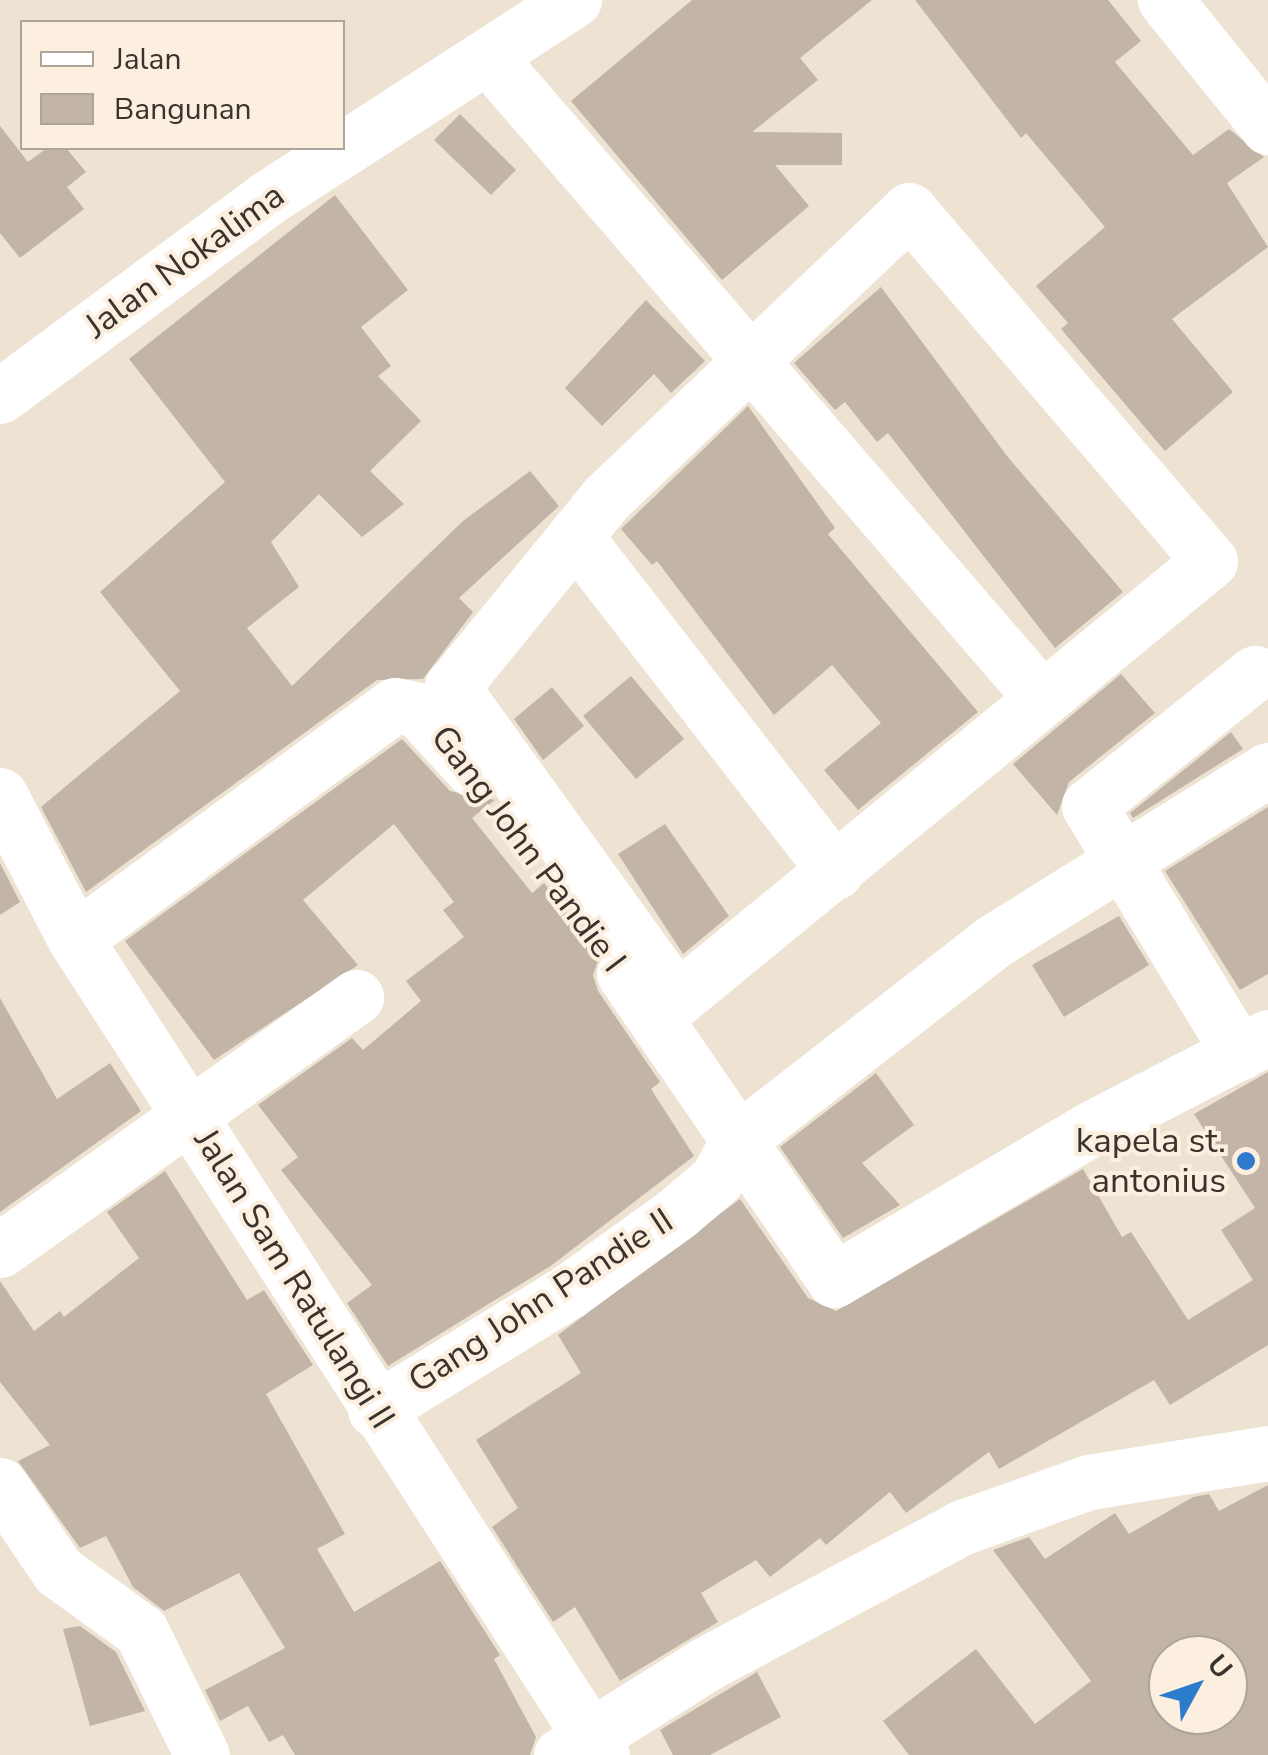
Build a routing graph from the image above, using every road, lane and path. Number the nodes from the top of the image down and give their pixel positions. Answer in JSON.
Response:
{"nodes":[{"id":1,"x":1165,"y":0,"type":"edge"},
{"id":2,"x":555,"y":5,"type":"edge"},
{"id":3,"x":488,"y":57,"type":"junction"},
{"id":4,"x":1268,"y":128,"type":"edge"},
{"id":5,"x":345,"y":148,"type":"edge"},
{"id":6,"x":343,"y":150,"type":"edge"},
{"id":7,"x":748,"y":360,"type":"junction"},
{"id":8,"x":0,"y":396,"type":"edge"},
{"id":9,"x":574,"y":536,"type":"junction"},
{"id":10,"x":1255,"y":673,"type":"dead end"},
{"id":11,"x":1028,"y":707,"type":"junction"},
{"id":12,"x":1268,"y":770,"type":"edge"},
{"id":13,"x":0,"y":796,"type":"edge"},
{"id":14,"x":1120,"y":856,"type":"junction"},
{"id":15,"x":836,"y":872,"type":"junction"},
{"id":16,"x":75,"y":939,"type":"junction"},
{"id":17,"x":356,"y":997,"type":"dead end"},
{"id":18,"x":1254,"y":1045,"type":"edge"},
{"id":19,"x":190,"y":1111,"type":"junction"},
{"id":20,"x":737,"y":1141,"type":"junction"},
{"id":21,"x":0,"y":1250,"type":"edge"},
{"id":22,"x":376,"y":1410,"type":"junction"},
{"id":23,"x":1268,"y":1453,"type":"edge"},
{"id":24,"x":0,"y":1486,"type":"edge"},
{"id":25,"x":584,"y":1748,"type":"edge"},
{"id":26,"x":202,"y":1755,"type":"edge"}],
"edges":[{"from":1,"to":4,"type":"street"},
{"from":2,"to":3,"type":"street","name":"Jalan Nokalima"},
{"from":3,"to":5,"type":"street","name":"Jalan Nokalima"},
{"from":3,"to":7,"type":"street"},
{"from":6,"to":8,"type":"street","name":"Jalan Nokalima"},
{"from":7,"to":9,"type":"street"},
{"from":7,"to":11,"type":"street"},
{"from":7,"to":11,"type":"street"},
{"from":9,"to":15,"type":"street"},
{"from":9,"to":15,"type":"street"},
{"from":10,"to":14,"type":"street"},
{"from":11,"to":15,"type":"street"},
{"from":12,"to":14,"type":"street"},
{"from":13,"to":16,"type":"street","name":"Jalan Sam Ratulangi II"},
{"from":14,"to":18,"type":"street"},
{"from":14,"to":20,"type":"street"},
{"from":16,"to":19,"type":"street","name":"Jalan Sam Ratulangi II"},
{"from":16,"to":20,"type":"street","name":"Gang John Pandie I"},
{"from":17,"to":19,"type":"street"},
{"from":18,"to":20,"type":"street"},
{"from":19,"to":21,"type":"street"},
{"from":19,"to":22,"type":"street","name":"Jalan Sam Ratulangi II"},
{"from":20,"to":22,"type":"street","name":"Gang John Pandie II"},
{"from":22,"to":25,"type":"street","name":"Jalan Sam Ratulangi II"},
{"from":23,"to":25,"type":"street"},
{"from":24,"to":26,"type":"street"}]}
